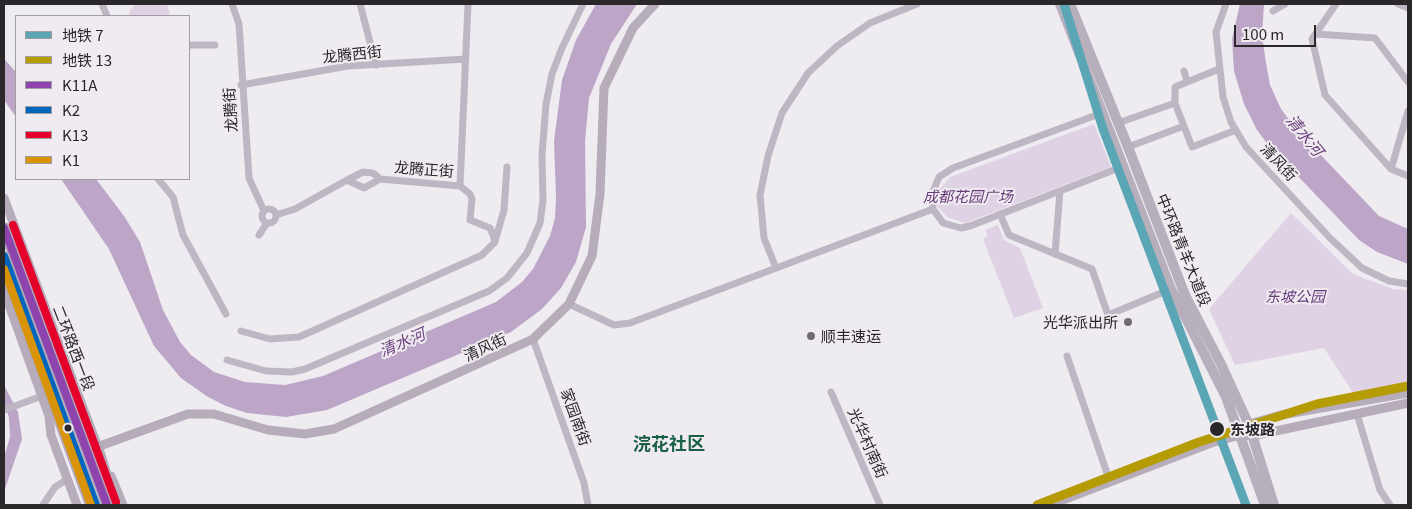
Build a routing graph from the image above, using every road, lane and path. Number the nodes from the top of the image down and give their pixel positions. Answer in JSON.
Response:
{"nodes":[{"id":1,"x":232,"y":4,"type":"edge"},
{"id":2,"x":360,"y":4,"type":"edge"},
{"id":3,"x":468,"y":4,"type":"edge"},
{"id":4,"x":583,"y":4,"type":"edge"},
{"id":5,"x":655,"y":4,"type":"edge"},
{"id":6,"x":917,"y":4,"type":"edge"},
{"id":7,"x":1054,"y":4,"type":"edge"},
{"id":8,"x":1060,"y":4,"type":"edge"},
{"id":9,"x":1070,"y":4,"type":"edge"},
{"id":10,"x":1074,"y":4,"type":"edge"},
{"id":11,"x":1226,"y":4,"type":"edge"},
{"id":12,"x":1285,"y":4,"type":"edge"},
{"id":13,"x":1336,"y":4,"type":"edge"},
{"id":14,"x":1398,"y":4,"type":"edge"},
{"id":15,"x":1408,"y":8,"type":"edge"},
{"id":16,"x":1272,"y":11,"type":"dead end"},
{"id":17,"x":1081,"y":29,"type":"junction"},
{"id":18,"x":1069,"y":32,"type":"junction"},
{"id":19,"x":1316,"y":34,"type":"junction"},
{"id":20,"x":190,"y":45,"type":"edge"},
{"id":21,"x":215,"y":45,"type":"dead end"},
{"id":22,"x":466,"y":59,"type":"junction"},
{"id":23,"x":376,"y":64,"type":"junction"},
{"id":24,"x":1219,"y":70,"type":"junction"},
{"id":25,"x":1184,"y":71,"type":"dead end"},
{"id":26,"x":1187,"y":81,"type":"junction"},
{"id":27,"x":1408,"y":82,"type":"edge"},
{"id":28,"x":241,"y":85,"type":"junction"},
{"id":29,"x":1176,"y":103,"type":"junction"},
{"id":30,"x":1408,"y":110,"type":"edge"},
{"id":31,"x":1102,"y":113,"type":"junction"},
{"id":32,"x":1118,"y":123,"type":"junction"},
{"id":33,"x":1184,"y":126,"type":"junction"},
{"id":34,"x":1236,"y":130,"type":"junction"},
{"id":35,"x":1128,"y":147,"type":"junction"},
{"id":36,"x":1124,"y":166,"type":"junction"},
{"id":37,"x":507,"y":167,"type":"dead end"},
{"id":38,"x":1391,"y":169,"type":"junction"},
{"id":39,"x":1408,"y":176,"type":"edge"},
{"id":40,"x":159,"y":180,"type":"edge"},
{"id":41,"x":347,"y":180,"type":"junction"},
{"id":42,"x":380,"y":180,"type":"junction"},
{"id":43,"x":460,"y":186,"type":"junction"},
{"id":44,"x":1060,"y":191,"type":"junction"},
{"id":45,"x":4,"y":198,"type":"edge"},
{"id":46,"x":933,"y":209,"type":"junction"},
{"id":47,"x":264,"y":211,"type":"junction"},
{"id":48,"x":1000,"y":214,"type":"junction"},
{"id":49,"x":276,"y":215,"type":"junction"},
{"id":50,"x":267,"y":223,"type":"junction"},
{"id":51,"x":502,"y":224,"type":"junction"},
{"id":52,"x":4,"y":228,"type":"edge"},
{"id":53,"x":490,"y":228,"type":"junction"},
{"id":54,"x":260,"y":235,"type":"dead end"},
{"id":55,"x":495,"y":242,"type":"junction"},
{"id":56,"x":1054,"y":254,"type":"junction"},
{"id":57,"x":776,"y":268,"type":"junction"},
{"id":58,"x":4,"y":269,"type":"edge"},
{"id":59,"x":1408,"y":284,"type":"edge"},
{"id":60,"x":1171,"y":289,"type":"junction"},
{"id":61,"x":4,"y":291,"type":"edge"},
{"id":62,"x":569,"y":304,"type":"junction"},
{"id":63,"x":226,"y":314,"type":"dead end"},
{"id":64,"x":241,"y":331,"type":"dead end"},
{"id":65,"x":533,"y":339,"type":"junction"},
{"id":66,"x":1067,"y":356,"type":"dead end"},
{"id":67,"x":227,"y":360,"type":"dead end"},
{"id":68,"x":831,"y":392,"type":"dead end"},
{"id":69,"x":1408,"y":393,"type":"edge"},
{"id":70,"x":42,"y":396,"type":"junction"},
{"id":71,"x":1408,"y":404,"type":"edge"},
{"id":72,"x":4,"y":410,"type":"edge"},
{"id":73,"x":1357,"y":414,"type":"junction"},
{"id":74,"x":49,"y":416,"type":"junction"},
{"id":75,"x":1249,"y":425,"type":"junction"},
{"id":76,"x":1240,"y":435,"type":"junction"},
{"id":77,"x":1252,"y":436,"type":"junction"},
{"id":78,"x":97,"y":447,"type":"junction"},
{"id":79,"x":68,"y":479,"type":"junction"},
{"id":80,"x":1110,"y":482,"type":"junction"},
{"id":81,"x":43,"y":505,"type":"edge"},
{"id":82,"x":78,"y":505,"type":"edge"},
{"id":83,"x":84,"y":505,"type":"edge"},
{"id":84,"x":91,"y":505,"type":"edge"},
{"id":85,"x":107,"y":505,"type":"edge"},
{"id":86,"x":116,"y":505,"type":"edge"},
{"id":87,"x":124,"y":505,"type":"edge"},
{"id":88,"x":588,"y":505,"type":"edge"},
{"id":89,"x":880,"y":505,"type":"edge"},
{"id":90,"x":1050,"y":505,"type":"edge"},
{"id":91,"x":1265,"y":505,"type":"edge"},
{"id":92,"x":1274,"y":505,"type":"edge"},
{"id":93,"x":1390,"y":505,"type":"edge"}],
"edges":[{"from":1,"to":28,"type":"street","name":"龙腾街"},
{"from":2,"to":23,"type":"street"},
{"from":3,"to":22,"type":"street","name":"龙腾正街"},
{"from":4,"to":67,"type":"street"},
{"from":5,"to":62,"type":"street","name":"清风街"},
{"from":6,"to":57,"type":"street"},
{"from":7,"to":18,"type":"street"},
{"from":8,"to":18,"type":"main road","name":"中环路青羊大道段"},
{"from":9,"to":17,"type":"main road","name":"中环路青羊大道段"},
{"from":10,"to":17,"type":"street"},
{"from":11,"to":24,"type":"street","name":"清风街"},
{"from":12,"to":16,"type":"street"},
{"from":13,"to":19,"type":"street"},
{"from":14,"to":15,"type":"street"},
{"from":17,"to":32,"type":"main road","name":"中环路青羊大道段"},
{"from":18,"to":31,"type":"main road","name":"中环路青羊大道段"},
{"from":19,"to":27,"type":"street"},
{"from":19,"to":38,"type":"street"},
{"from":20,"to":21,"type":"street"},
{"from":22,"to":23,"type":"street","name":"龙腾西街"},
{"from":22,"to":43,"type":"street","name":"龙腾正街"},
{"from":23,"to":28,"type":"street","name":"龙腾西街"},
{"from":24,"to":26,"type":"street"},
{"from":24,"to":34,"type":"street","name":"清风街"},
{"from":25,"to":26,"type":"street"},
{"from":26,"to":29,"type":"street"},
{"from":28,"to":47,"type":"street","name":"龙腾街"},
{"from":29,"to":32,"type":"street"},
{"from":29,"to":33,"type":"street"},
{"from":30,"to":38,"type":"street"},
{"from":31,"to":36,"type":"main road","name":"中环路青羊大道段"},
{"from":31,"to":46,"type":"street"},
{"from":32,"to":35,"type":"main road","name":"中环路青羊大道段"},
{"from":33,"to":34,"type":"street"},
{"from":33,"to":35,"type":"street"},
{"from":34,"to":59,"type":"street","name":"清风街"},
{"from":35,"to":75,"type":"main road","name":"中环路青羊大道段"},
{"from":36,"to":44,"type":"street"},
{"from":36,"to":60,"type":"main road","name":"中环路青羊大道段"},
{"from":37,"to":51,"type":"street"},
{"from":38,"to":39,"type":"street"},
{"from":40,"to":63,"type":"street"},
{"from":41,"to":42,"type":"street","name":"龙腾正街"},
{"from":41,"to":42,"type":"street"},
{"from":41,"to":49,"type":"street"},
{"from":42,"to":43,"type":"street","name":"龙腾正街"},
{"from":43,"to":53,"type":"street"},
{"from":44,"to":48,"type":"street"},
{"from":44,"to":56,"type":"street"},
{"from":45,"to":78,"type":"street","name":"二环路西一段"},
{"from":46,"to":48,"type":"street"},
{"from":46,"to":57,"type":"street"},
{"from":47,"to":49,"type":"street"},
{"from":47,"to":50,"type":"street"},
{"from":48,"to":56,"type":"street"},
{"from":49,"to":50,"type":"street"},
{"from":50,"to":54,"type":"street"},
{"from":51,"to":53,"type":"street"},
{"from":51,"to":55,"type":"street"},
{"from":52,"to":85,"type":"highway"},
{"from":53,"to":55,"type":"street"},
{"from":55,"to":64,"type":"street"},
{"from":56,"to":60,"type":"street"},
{"from":57,"to":62,"type":"street"},
{"from":58,"to":84,"type":"highway"},
{"from":60,"to":76,"type":"main road","name":"中环路青羊大道段"},
{"from":61,"to":70,"type":"street"},
{"from":62,"to":65,"type":"street","name":"清风街"},
{"from":65,"to":78,"type":"street","name":"清风街"},
{"from":65,"to":88,"type":"street","name":"家园南街"},
{"from":66,"to":80,"type":"street"},
{"from":68,"to":89,"type":"street","name":"光华村南街"},
{"from":69,"to":75,"type":"street"},
{"from":70,"to":72,"type":"street"},
{"from":70,"to":74,"type":"street"},
{"from":71,"to":73,"type":"street"},
{"from":73,"to":77,"type":"street"},
{"from":73,"to":93,"type":"street"},
{"from":74,"to":79,"type":"street"},
{"from":74,"to":83,"type":"highway"},
{"from":75,"to":76,"type":"street"},
{"from":75,"to":77,"type":"main road","name":"中环路青羊大道段"},
{"from":76,"to":77,"type":"street"},
{"from":76,"to":80,"type":"street"},
{"from":76,"to":91,"type":"main road","name":"中环路青羊大道段"},
{"from":77,"to":92,"type":"main road","name":"中环路青羊大道段"},
{"from":78,"to":86,"type":"highway"},
{"from":78,"to":87,"type":"street","name":"二环路西一段"},
{"from":79,"to":81,"type":"street"},
{"from":79,"to":82,"type":"street"},
{"from":80,"to":90,"type":"street"}]}
